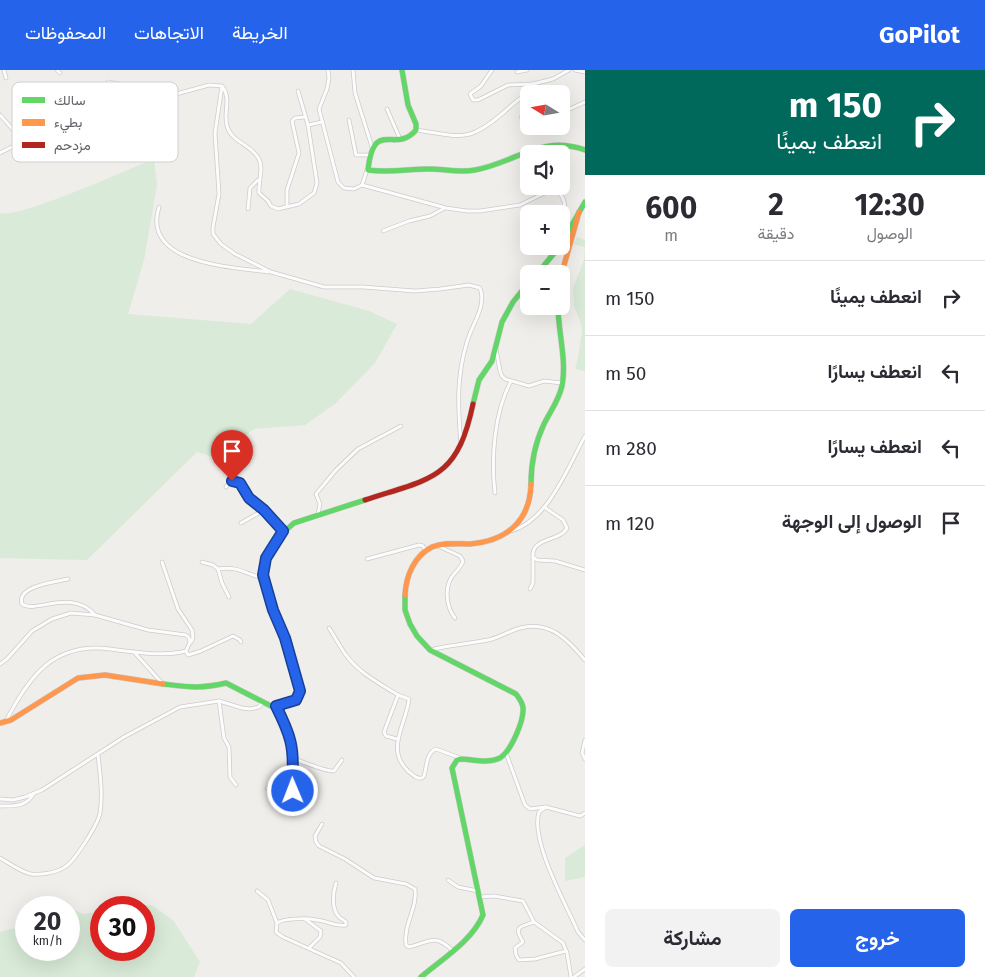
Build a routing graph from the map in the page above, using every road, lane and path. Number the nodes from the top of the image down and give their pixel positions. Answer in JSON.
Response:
{"nodes":[{"id":1,"x":4,"y":70,"type":"edge"},
{"id":2,"x":328,"y":70,"type":"edge"},
{"id":3,"x":353,"y":70,"type":"edge"},
{"id":4,"x":402,"y":70,"type":"edge"},
{"id":5,"x":527,"y":70,"type":"edge"},
{"id":6,"x":569,"y":70,"type":"edge"},
{"id":7,"x":575,"y":70,"type":"edge"},
{"id":8,"x":493,"y":71,"type":"edge"},
{"id":9,"x":517,"y":72,"type":"dead end"},
{"id":10,"x":585,"y":72,"type":"edge"},
{"id":11,"x":6,"y":78,"type":"dead end"},
{"id":12,"x":533,"y":84,"type":"junction"},
{"id":13,"x":222,"y":86,"type":"junction"},
{"id":14,"x":298,"y":91,"type":"dead end"},
{"id":15,"x":178,"y":93,"type":"edge"},
{"id":16,"x":585,"y":102,"type":"edge"},
{"id":17,"x":570,"y":108,"type":"edge"},
{"id":18,"x":386,"y":109,"type":"dead end"},
{"id":19,"x":0,"y":115,"type":"edge"},
{"id":20,"x":305,"y":117,"type":"junction"},
{"id":21,"x":349,"y":120,"type":"dead end"},
{"id":22,"x":322,"y":122,"type":"junction"},
{"id":23,"x":308,"y":125,"type":"junction"},
{"id":24,"x":12,"y":128,"type":"edge"},
{"id":25,"x":416,"y":130,"type":"junction"},
{"id":26,"x":400,"y":140,"type":"junction"},
{"id":27,"x":372,"y":146,"type":"junction"},
{"id":28,"x":12,"y":147,"type":"edge"},
{"id":29,"x":585,"y":150,"type":"edge"},
{"id":30,"x":0,"y":153,"type":"edge"},
{"id":31,"x":370,"y":155,"type":"junction"},
{"id":32,"x":368,"y":170,"type":"junction"},
{"id":33,"x":259,"y":180,"type":"junction"},
{"id":34,"x":362,"y":185,"type":"junction"},
{"id":35,"x":585,"y":202,"type":"edge"},
{"id":36,"x":520,"y":205,"type":"edge"},
{"id":37,"x":520,"y":205,"type":"edge"},
{"id":38,"x":565,"y":205,"type":"edge"},
{"id":39,"x":287,"y":206,"type":"junction"},
{"id":40,"x":159,"y":207,"type":"dead end"},
{"id":41,"x":446,"y":208,"type":"junction"},
{"id":42,"x":248,"y":209,"type":"dead end"},
{"id":43,"x":579,"y":212,"type":"junction"},
{"id":44,"x":570,"y":228,"type":"edge"},
{"id":45,"x":383,"y":231,"type":"dead end"},
{"id":46,"x":553,"y":255,"type":"edge"},
{"id":47,"x":545,"y":265,"type":"edge"},
{"id":48,"x":564,"y":265,"type":"edge"},
{"id":49,"x":271,"y":272,"type":"junction"},
{"id":50,"x":520,"y":292,"type":"edge"},
{"id":51,"x":559,"y":315,"type":"edge"},
{"id":52,"x":495,"y":347,"type":"junction"},
{"id":53,"x":511,"y":381,"type":"junction"},
{"id":54,"x":562,"y":383,"type":"junction"},
{"id":55,"x":401,"y":426,"type":"dead end"},
{"id":56,"x":585,"y":436,"type":"edge"},
{"id":57,"x":461,"y":446,"type":"junction"},
{"id":58,"x":226,"y":487,"type":"dead end"},
{"id":59,"x":495,"y":493,"type":"dead end"},
{"id":60,"x":544,"y":508,"type":"junction"},
{"id":61,"x":264,"y":510,"type":"junction"},
{"id":62,"x":318,"y":514,"type":"junction"},
{"id":63,"x":241,"y":523,"type":"dead end"},
{"id":64,"x":283,"y":531,"type":"junction"},
{"id":65,"x":508,"y":532,"type":"junction"},
{"id":66,"x":437,"y":546,"type":"junction"},
{"id":67,"x":426,"y":551,"type":"junction"},
{"id":68,"x":533,"y":557,"type":"junction"},
{"id":69,"x":368,"y":560,"type":"dead end"},
{"id":70,"x":162,"y":562,"type":"dead end"},
{"id":71,"x":202,"y":562,"type":"dead end"},
{"id":72,"x":218,"y":569,"type":"junction"},
{"id":73,"x":585,"y":570,"type":"edge"},
{"id":74,"x":263,"y":578,"type":"junction"},
{"id":75,"x":68,"y":579,"type":"dead end"},
{"id":76,"x":530,"y":589,"type":"dead end"},
{"id":77,"x":230,"y":597,"type":"dead end"},
{"id":78,"x":96,"y":615,"type":"junction"},
{"id":79,"x":455,"y":618,"type":"dead end"},
{"id":80,"x":330,"y":628,"type":"dead end"},
{"id":81,"x":190,"y":642,"type":"junction"},
{"id":82,"x":241,"y":642,"type":"dead end"},
{"id":83,"x":430,"y":650,"type":"junction"},
{"id":84,"x":186,"y":651,"type":"junction"},
{"id":85,"x":134,"y":652,"type":"junction"},
{"id":86,"x":585,"y":660,"type":"edge"},
{"id":87,"x":0,"y":664,"type":"edge"},
{"id":88,"x":163,"y":683,"type":"junction"},
{"id":89,"x":398,"y":695,"type":"junction"},
{"id":90,"x":219,"y":700,"type":"junction"},
{"id":91,"x":262,"y":703,"type":"junction"},
{"id":92,"x":276,"y":706,"type":"junction"},
{"id":93,"x":3,"y":722,"type":"edge"},
{"id":94,"x":397,"y":739,"type":"junction"},
{"id":95,"x":585,"y":740,"type":"edge"},
{"id":96,"x":506,"y":753,"type":"junction"},
{"id":97,"x":98,"y":755,"type":"junction"},
{"id":98,"x":294,"y":759,"type":"junction"},
{"id":99,"x":463,"y":759,"type":"junction"},
{"id":100,"x":585,"y":759,"type":"edge"},
{"id":101,"x":342,"y":760,"type":"dead end"},
{"id":102,"x":236,"y":784,"type":"dead end"},
{"id":103,"x":267,"y":788,"type":"dead end"},
{"id":104,"x":34,"y":793,"type":"junction"},
{"id":105,"x":0,"y":799,"type":"edge"},
{"id":106,"x":0,"y":806,"type":"edge"},
{"id":107,"x":546,"y":807,"type":"junction"},
{"id":108,"x":585,"y":813,"type":"edge"},
{"id":109,"x":580,"y":816,"type":"junction"},
{"id":110,"x":585,"y":818,"type":"edge"},
{"id":111,"x":322,"y":824,"type":"dead end"},
{"id":112,"x":0,"y":858,"type":"edge"},
{"id":113,"x":448,"y":880,"type":"dead end"},
{"id":114,"x":336,"y":883,"type":"dead end"},
{"id":115,"x":258,"y":891,"type":"dead end"},
{"id":116,"x":479,"y":894,"type":"junction"},
{"id":117,"x":305,"y":919,"type":"junction"},
{"id":118,"x":534,"y":922,"type":"junction"},
{"id":119,"x":277,"y":923,"type":"junction"},
{"id":120,"x":585,"y":940,"type":"edge"},
{"id":121,"x":308,"y":948,"type":"junction"},
{"id":122,"x":452,"y":950,"type":"junction"},
{"id":123,"x":566,"y":951,"type":"junction"},
{"id":124,"x":585,"y":969,"type":"edge"},
{"id":125,"x":354,"y":977,"type":"edge"},
{"id":126,"x":421,"y":977,"type":"edge"},
{"id":127,"x":572,"y":977,"type":"edge"}],
"edges":[{"from":1,"to":11,"type":"street"},
{"from":2,"to":22,"type":"street"},
{"from":3,"to":27,"type":"street"},
{"from":4,"to":25,"type":"street"},
{"from":5,"to":9,"type":"street"},
{"from":6,"to":12,"type":"street"},
{"from":7,"to":10,"type":"street"},
{"from":8,"to":12,"type":"street"},
{"from":12,"to":25,"type":"street"},
{"from":13,"to":15,"type":"street"},
{"from":13,"to":33,"type":"street"},
{"from":13,"to":49,"type":"street"},
{"from":14,"to":20,"type":"street"},
{"from":16,"to":17,"type":"street"},
{"from":18,"to":26,"type":"street"},
{"from":19,"to":24,"type":"street"},
{"from":20,"to":23,"type":"street"},
{"from":20,"to":39,"type":"street"},
{"from":21,"to":31,"type":"street"},
{"from":22,"to":23,"type":"street"},
{"from":22,"to":34,"type":"street"},
{"from":23,"to":39,"type":"street"},
{"from":25,"to":26,"type":"street"},
{"from":26,"to":27,"type":"street"},
{"from":27,"to":31,"type":"street"},
{"from":28,"to":30,"type":"street"},
{"from":29,"to":32,"type":"street"},
{"from":31,"to":32,"type":"street"},
{"from":32,"to":34,"type":"street"},
{"from":33,"to":39,"type":"street"},
{"from":33,"to":42,"type":"street"},
{"from":34,"to":41,"type":"street"},
{"from":35,"to":43,"type":"street"},
{"from":36,"to":38,"type":"street"},
{"from":37,"to":41,"type":"street"},
{"from":40,"to":49,"type":"street"},
{"from":41,"to":45,"type":"street"},
{"from":43,"to":44,"type":"street"},
{"from":43,"to":48,"type":"street"},
{"from":46,"to":47,"type":"street"},
{"from":49,"to":57,"type":"street"},
{"from":50,"to":52,"type":"street"},
{"from":51,"to":54,"type":"street"},
{"from":52,"to":53,"type":"street"},
{"from":52,"to":57,"type":"street"},
{"from":53,"to":54,"type":"street"},
{"from":53,"to":59,"type":"street"},
{"from":54,"to":65,"type":"street"},
{"from":55,"to":62,"type":"street"},
{"from":56,"to":60,"type":"street"},
{"from":57,"to":62,"type":"street"},
{"from":58,"to":61,"type":"street"},
{"from":60,"to":65,"type":"street"},
{"from":60,"to":68,"type":"street"},
{"from":61,"to":63,"type":"street"},
{"from":61,"to":64,"type":"street"},
{"from":62,"to":64,"type":"street"},
{"from":64,"to":74,"type":"street"},
{"from":65,"to":66,"type":"street"},
{"from":66,"to":67,"type":"street"},
{"from":66,"to":79,"type":"street"},
{"from":67,"to":69,"type":"street"},
{"from":67,"to":83,"type":"street"},
{"from":68,"to":73,"type":"street"},
{"from":68,"to":76,"type":"street"},
{"from":70,"to":81,"type":"street"},
{"from":71,"to":72,"type":"street"},
{"from":72,"to":74,"type":"street"},
{"from":72,"to":77,"type":"street"},
{"from":74,"to":92,"type":"street"},
{"from":75,"to":78,"type":"street"},
{"from":78,"to":81,"type":"street"},
{"from":78,"to":87,"type":"street"},
{"from":80,"to":89,"type":"street"},
{"from":81,"to":84,"type":"street"},
{"from":82,"to":84,"type":"street"},
{"from":83,"to":86,"type":"street"},
{"from":83,"to":96,"type":"street"},
{"from":84,"to":85,"type":"street"},
{"from":85,"to":88,"type":"street"},
{"from":85,"to":93,"type":"street"},
{"from":88,"to":91,"type":"street"},
{"from":88,"to":93,"type":"street"},
{"from":89,"to":94,"type":"street"},
{"from":89,"to":94,"type":"street"},
{"from":90,"to":91,"type":"street"},
{"from":90,"to":97,"type":"street"},
{"from":90,"to":102,"type":"street"},
{"from":91,"to":92,"type":"street"},
{"from":92,"to":98,"type":"street"},
{"from":94,"to":99,"type":"street"},
{"from":95,"to":100,"type":"street"},
{"from":96,"to":99,"type":"street"},
{"from":96,"to":107,"type":"street"},
{"from":97,"to":104,"type":"street"},
{"from":97,"to":112,"type":"street"},
{"from":98,"to":101,"type":"street"},
{"from":98,"to":103,"type":"street"},
{"from":99,"to":116,"type":"street"},
{"from":104,"to":105,"type":"street"},
{"from":104,"to":106,"type":"street"},
{"from":107,"to":109,"type":"street"},
{"from":107,"to":120,"type":"street"},
{"from":108,"to":109,"type":"street"},
{"from":109,"to":110,"type":"street"},
{"from":111,"to":122,"type":"street"},
{"from":113,"to":116,"type":"street"},
{"from":114,"to":117,"type":"street"},
{"from":115,"to":119,"type":"street"},
{"from":116,"to":118,"type":"street"},
{"from":116,"to":122,"type":"street"},
{"from":117,"to":119,"type":"street"},
{"from":117,"to":121,"type":"street"},
{"from":118,"to":123,"type":"street"},
{"from":118,"to":123,"type":"street"},
{"from":119,"to":121,"type":"street"},
{"from":121,"to":125,"type":"street"},
{"from":122,"to":126,"type":"street"},
{"from":123,"to":127,"type":"street"},
{"from":124,"to":127,"type":"street"}]}
